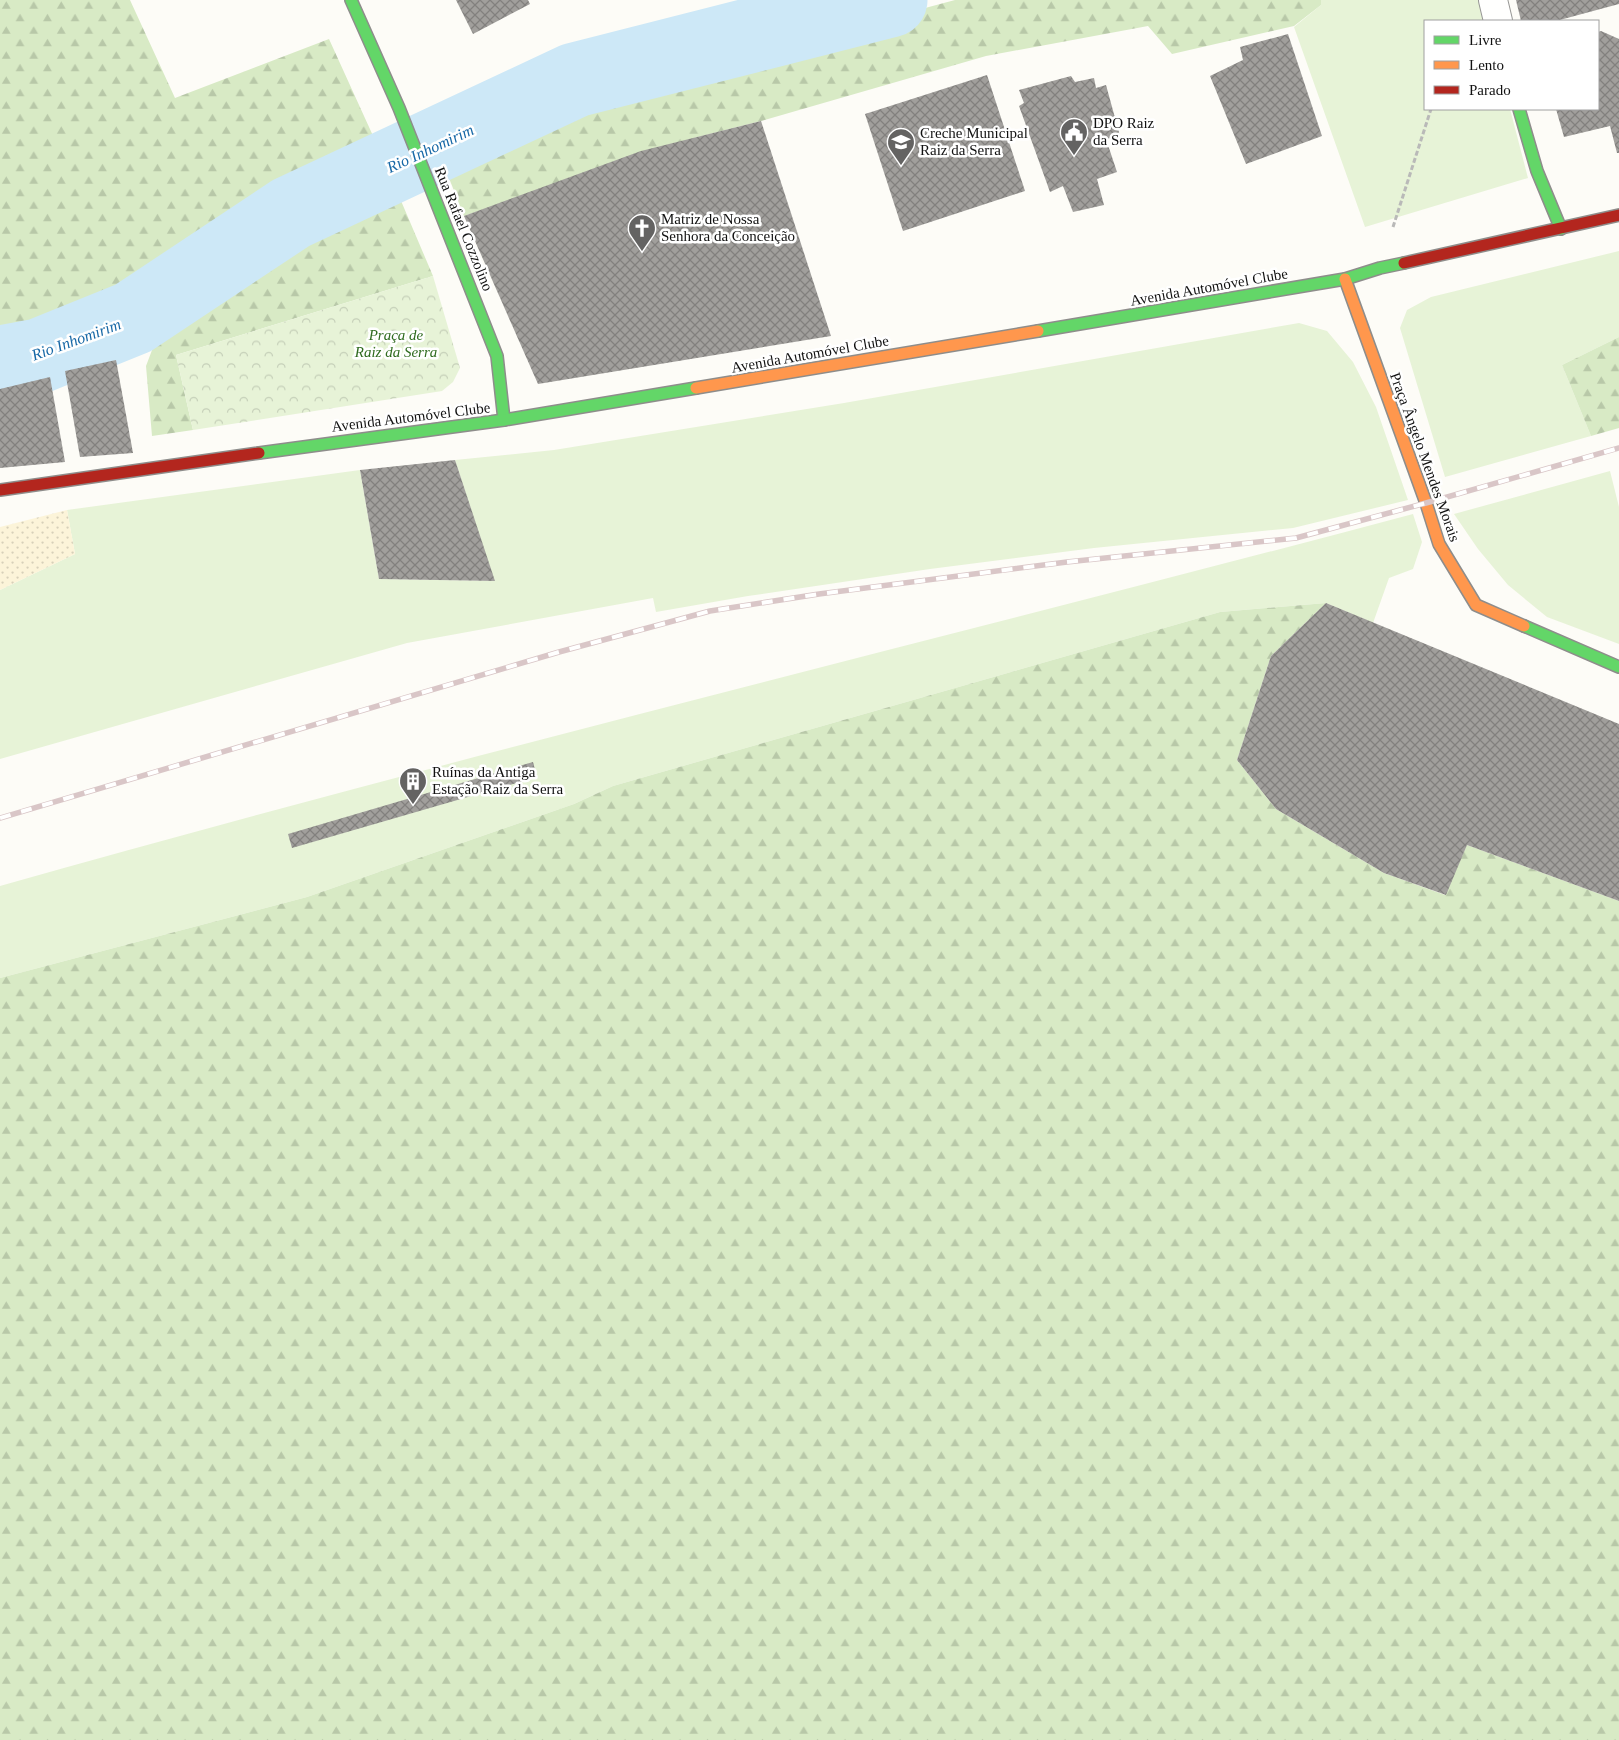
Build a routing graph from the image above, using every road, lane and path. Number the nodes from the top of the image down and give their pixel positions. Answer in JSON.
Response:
{"nodes":[{"id":1,"x":351,"y":0,"type":"edge"},
{"id":2,"x":1493,"y":0,"type":"edge"},
{"id":3,"x":1498,"y":20,"type":"edge"},
{"id":4,"x":1431,"y":110,"type":"edge"},
{"id":5,"x":1519,"y":110,"type":"edge"},
{"id":6,"x":1619,"y":215,"type":"edge"},
{"id":7,"x":1561,"y":229,"type":"junction"},
{"id":8,"x":1380,"y":268,"type":"junction"},
{"id":9,"x":1345,"y":279,"type":"junction"},
{"id":10,"x":504,"y":420,"type":"junction"},
{"id":11,"x":0,"y":490,"type":"edge"},
{"id":12,"x":1619,"y":667,"type":"edge"}],
"edges":[{"from":1,"to":10,"type":"main road","name":"Rua Rafael Cozzolino"},
{"from":2,"to":3,"type":"street"},
{"from":4,"to":8,"type":"path"},
{"from":5,"to":7,"type":"main road"},
{"from":6,"to":7,"type":"main road","name":"Avenida Automóvel Clube"},
{"from":7,"to":8,"type":"main road","name":"Avenida Automóvel Clube"},
{"from":8,"to":9,"type":"main road","name":"Avenida Automóvel Clube"},
{"from":9,"to":10,"type":"main road","name":"Avenida Automóvel Clube"},
{"from":9,"to":12,"type":"main road","name":"Praça Ângelo Mendes Morais"},
{"from":10,"to":11,"type":"main road","name":"Avenida Automóvel Clube"}]}
